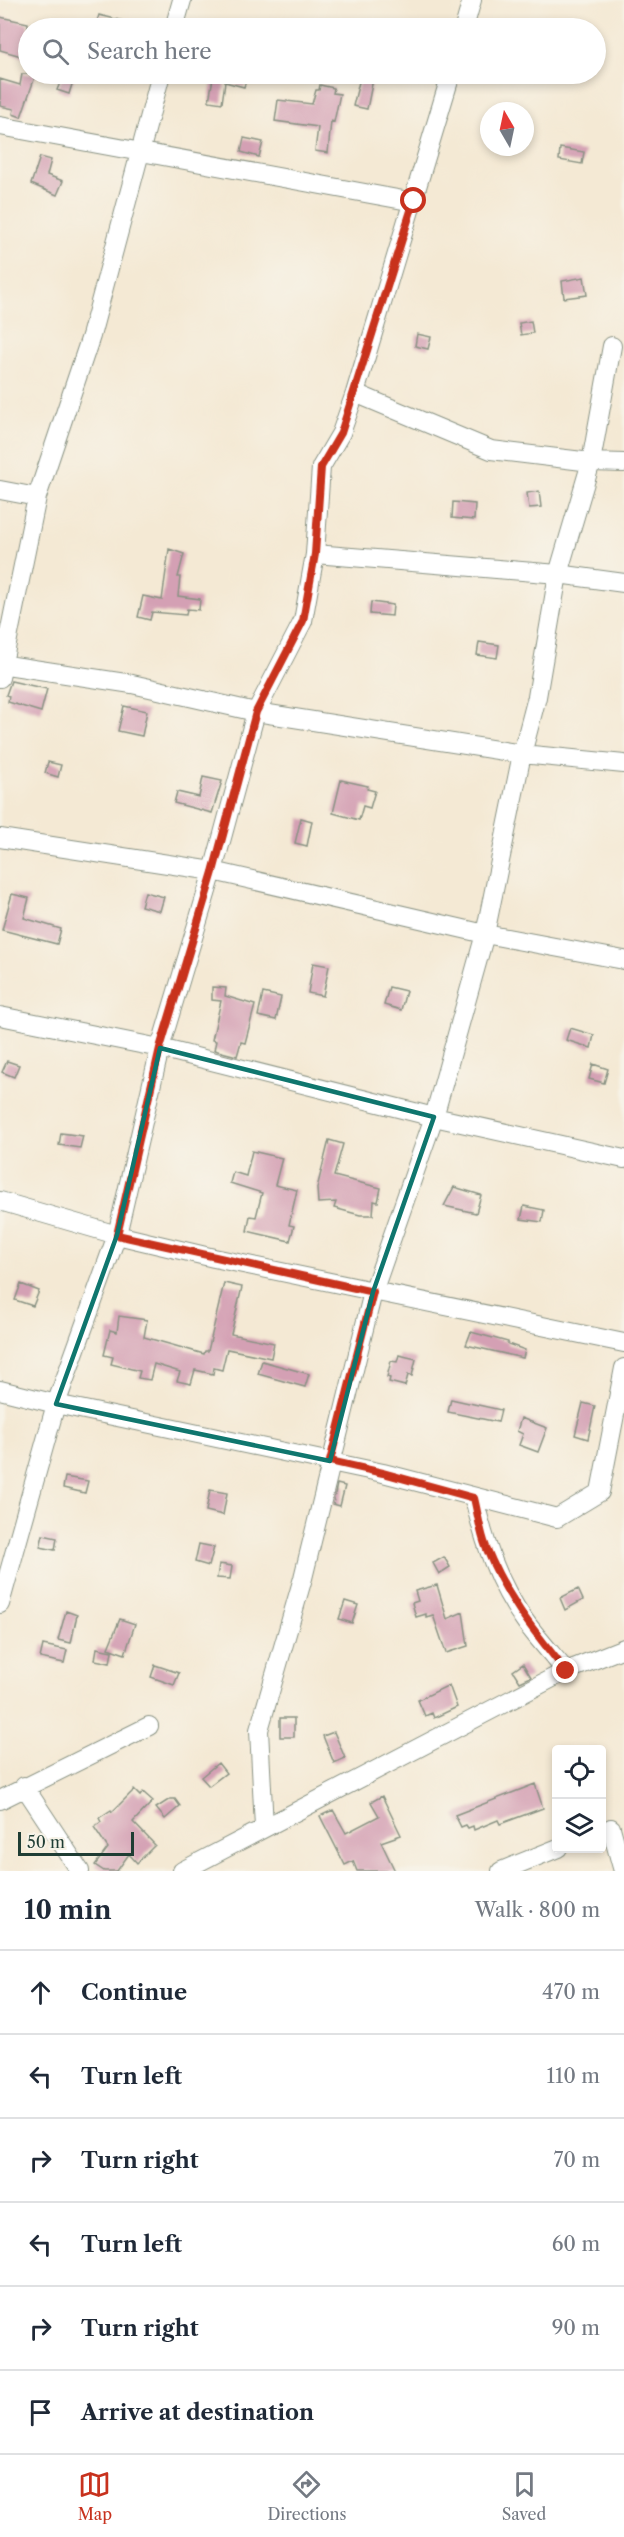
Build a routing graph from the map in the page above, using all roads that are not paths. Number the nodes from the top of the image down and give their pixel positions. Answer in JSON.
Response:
{"nodes":[{"id":1,"x":182,"y":0,"type":"edge"},
{"id":2,"x":472,"y":0,"type":"edge"},
{"id":3,"x":177,"y":18,"type":"edge"},
{"id":4,"x":467,"y":18,"type":"edge"},
{"id":5,"x":158,"y":84,"type":"edge"},
{"id":6,"x":448,"y":84,"type":"edge"},
{"id":7,"x":0,"y":126,"type":"edge"},
{"id":8,"x":140,"y":151,"type":"junction"},
{"id":9,"x":414,"y":201,"type":"junction"},
{"id":10,"x":612,"y":346,"type":"dead end"},
{"id":11,"x":355,"y":393,"type":"junction"},
{"id":12,"x":591,"y":462,"type":"junction"},
{"id":13,"x":624,"y":463,"type":"edge"},
{"id":14,"x":0,"y":490,"type":"edge"},
{"id":15,"x":37,"y":497,"type":"junction"},
{"id":16,"x":315,"y":554,"type":"junction"},
{"id":17,"x":558,"y":574,"type":"junction"},
{"id":18,"x":624,"y":583,"type":"edge"},
{"id":19,"x":1,"y":669,"type":"edge"},
{"id":20,"x":256,"y":712,"type":"junction"},
{"id":21,"x":522,"y":754,"type":"junction"},
{"id":22,"x":624,"y":764,"type":"edge"},
{"id":23,"x":0,"y":838,"type":"edge"},
{"id":24,"x":213,"y":872,"type":"junction"},
{"id":25,"x":485,"y":934,"type":"junction"},
{"id":26,"x":624,"y":960,"type":"edge"},
{"id":27,"x":0,"y":1016,"type":"edge"},
{"id":28,"x":160,"y":1048,"type":"junction"},
{"id":29,"x":434,"y":1117,"type":"junction"},
{"id":30,"x":624,"y":1159,"type":"edge"},
{"id":31,"x":0,"y":1201,"type":"edge"},
{"id":32,"x":117,"y":1235,"type":"junction"},
{"id":33,"x":373,"y":1292,"type":"junction"},
{"id":34,"x":624,"y":1342,"type":"edge"},
{"id":35,"x":624,"y":1368,"type":"edge"},
{"id":36,"x":0,"y":1390,"type":"edge"},
{"id":37,"x":56,"y":1404,"type":"junction"},
{"id":38,"x":330,"y":1461,"type":"junction"},
{"id":39,"x":474,"y":1498,"type":"junction"},
{"id":40,"x":6,"y":1563,"type":"edge"},
{"id":41,"x":0,"y":1604,"type":"edge"},
{"id":42,"x":624,"y":1648,"type":"edge"},
{"id":43,"x":566,"y":1671,"type":"junction"},
{"id":44,"x":149,"y":1726,"type":"dead end"},
{"id":45,"x":24,"y":1786,"type":"junction"},
{"id":46,"x":0,"y":1800,"type":"edge"},
{"id":47,"x":612,"y":1826,"type":"edge"},
{"id":48,"x":264,"y":1827,"type":"junction"},
{"id":49,"x":552,"y":1850,"type":"edge"},
{"id":50,"x":80,"y":1871,"type":"edge"},
{"id":51,"x":182,"y":1871,"type":"edge"},
{"id":52,"x":501,"y":1871,"type":"edge"},
{"id":53,"x":623,"y":1871,"type":"edge"}],
"edges":[{"from":1,"to":3,"type":"street"},
{"from":2,"to":4,"type":"street"},
{"from":5,"to":8,"type":"street"},
{"from":6,"to":9,"type":"street"},
{"from":7,"to":8,"type":"street"},
{"from":8,"to":9,"type":"street"},
{"from":8,"to":15,"type":"street"},
{"from":9,"to":11,"type":"street"},
{"from":10,"to":12,"type":"street"},
{"from":11,"to":12,"type":"street"},
{"from":11,"to":16,"type":"street"},
{"from":12,"to":13,"type":"street"},
{"from":12,"to":17,"type":"street"},
{"from":14,"to":15,"type":"street"},
{"from":15,"to":19,"type":"street"},
{"from":16,"to":17,"type":"street"},
{"from":16,"to":20,"type":"street"},
{"from":17,"to":18,"type":"street"},
{"from":17,"to":21,"type":"street"},
{"from":19,"to":20,"type":"street"},
{"from":20,"to":21,"type":"street"},
{"from":20,"to":24,"type":"street"},
{"from":21,"to":22,"type":"street"},
{"from":21,"to":25,"type":"street"},
{"from":23,"to":24,"type":"street"},
{"from":24,"to":25,"type":"street"},
{"from":24,"to":28,"type":"street"},
{"from":25,"to":26,"type":"street"},
{"from":25,"to":29,"type":"street"},
{"from":27,"to":28,"type":"street"},
{"from":28,"to":29,"type":"street"},
{"from":28,"to":32,"type":"street"},
{"from":29,"to":30,"type":"street"},
{"from":29,"to":33,"type":"street"},
{"from":31,"to":32,"type":"street"},
{"from":32,"to":33,"type":"street"},
{"from":32,"to":37,"type":"street"},
{"from":33,"to":34,"type":"street"},
{"from":33,"to":38,"type":"street"},
{"from":35,"to":39,"type":"street"},
{"from":36,"to":37,"type":"street"},
{"from":37,"to":38,"type":"street"},
{"from":37,"to":40,"type":"street"},
{"from":38,"to":39,"type":"street"},
{"from":38,"to":48,"type":"street"},
{"from":39,"to":43,"type":"street"},
{"from":40,"to":41,"type":"street"},
{"from":42,"to":43,"type":"street"},
{"from":43,"to":48,"type":"street"},
{"from":44,"to":45,"type":"street"},
{"from":45,"to":46,"type":"street"},
{"from":45,"to":50,"type":"street"},
{"from":47,"to":53,"type":"street"},
{"from":48,"to":51,"type":"street"},
{"from":49,"to":52,"type":"street"}]}
